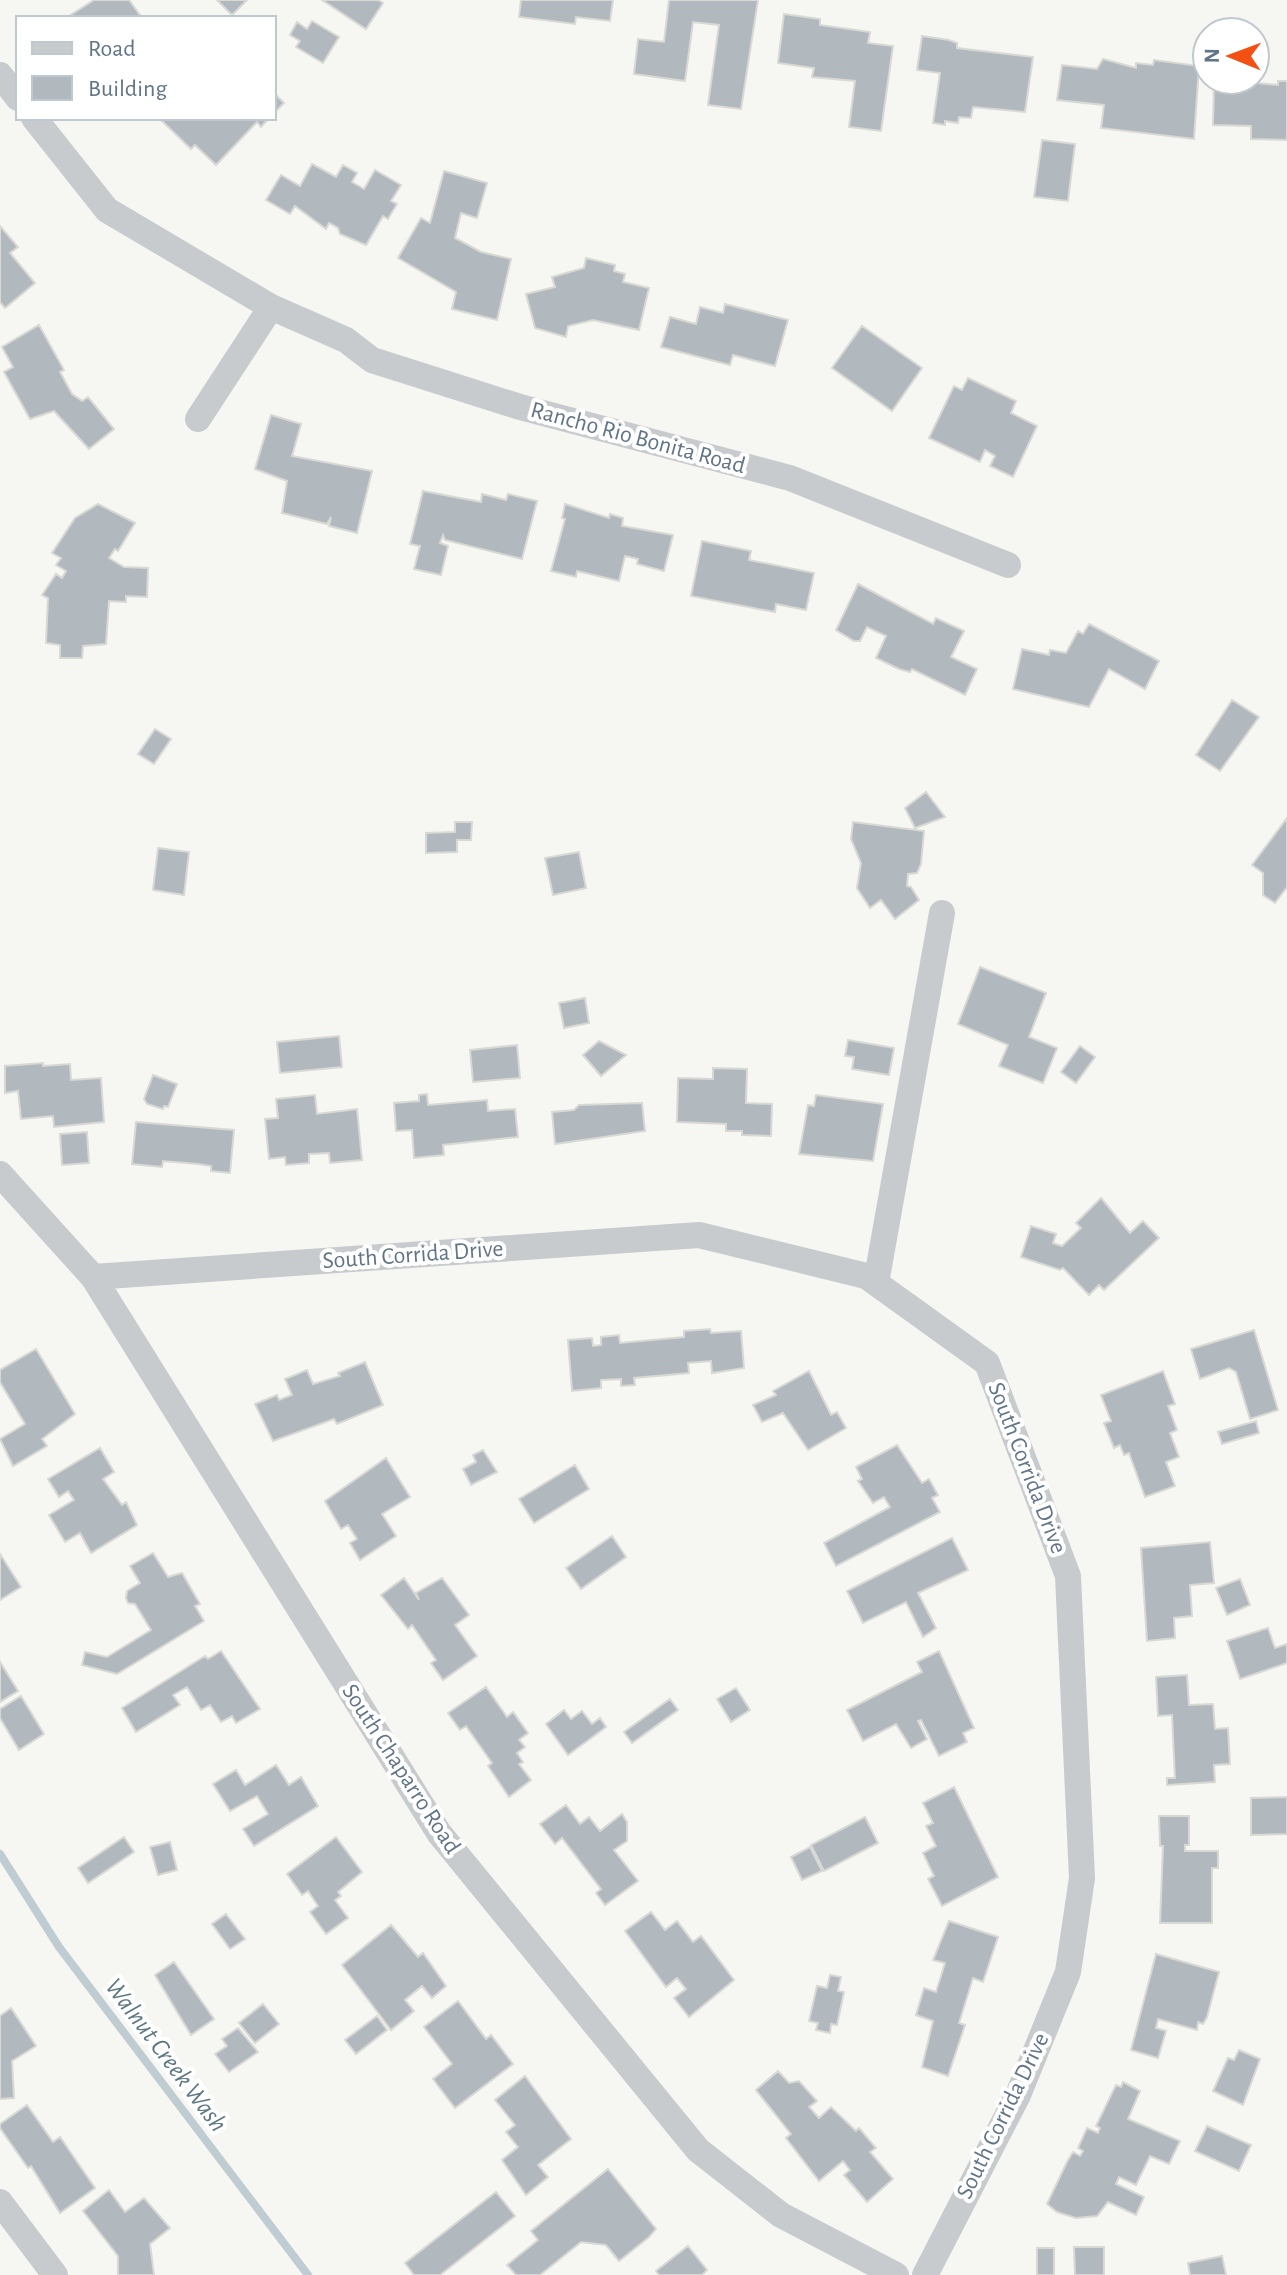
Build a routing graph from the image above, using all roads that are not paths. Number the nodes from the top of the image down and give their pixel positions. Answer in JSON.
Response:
{"nodes":[{"id":1,"x":0,"y":75,"type":"edge"},
{"id":2,"x":16,"y":95,"type":"edge"},
{"id":3,"x":36,"y":120,"type":"edge"},
{"id":4,"x":271,"y":307,"type":"junction"},
{"id":5,"x":198,"y":419,"type":"dead end"},
{"id":6,"x":1008,"y":565,"type":"dead end"},
{"id":7,"x":942,"y":913,"type":"dead end"},
{"id":8,"x":0,"y":1174,"type":"edge"},
{"id":9,"x":93,"y":1277,"type":"junction"},
{"id":10,"x":876,"y":1283,"type":"junction"},
{"id":11,"x":0,"y":2202,"type":"edge"},
{"id":12,"x":55,"y":2275,"type":"edge"},
{"id":13,"x":896,"y":2275,"type":"edge"},
{"id":14,"x":925,"y":2275,"type":"edge"}],
"edges":[{"from":1,"to":2,"type":"street"},
{"from":3,"to":4,"type":"street","name":"Rancho Rio Bonita Road"},
{"from":4,"to":5,"type":"street"},
{"from":4,"to":6,"type":"street","name":"Rancho Rio Bonita Road"},
{"from":7,"to":10,"type":"street"},
{"from":8,"to":9,"type":"street","name":"South Chaparro Road"},
{"from":9,"to":10,"type":"street","name":"South Corrida Drive"},
{"from":9,"to":13,"type":"street","name":"South Chaparro Road"},
{"from":10,"to":14,"type":"street","name":"South Corrida Drive"},
{"from":11,"to":12,"type":"street"}]}
